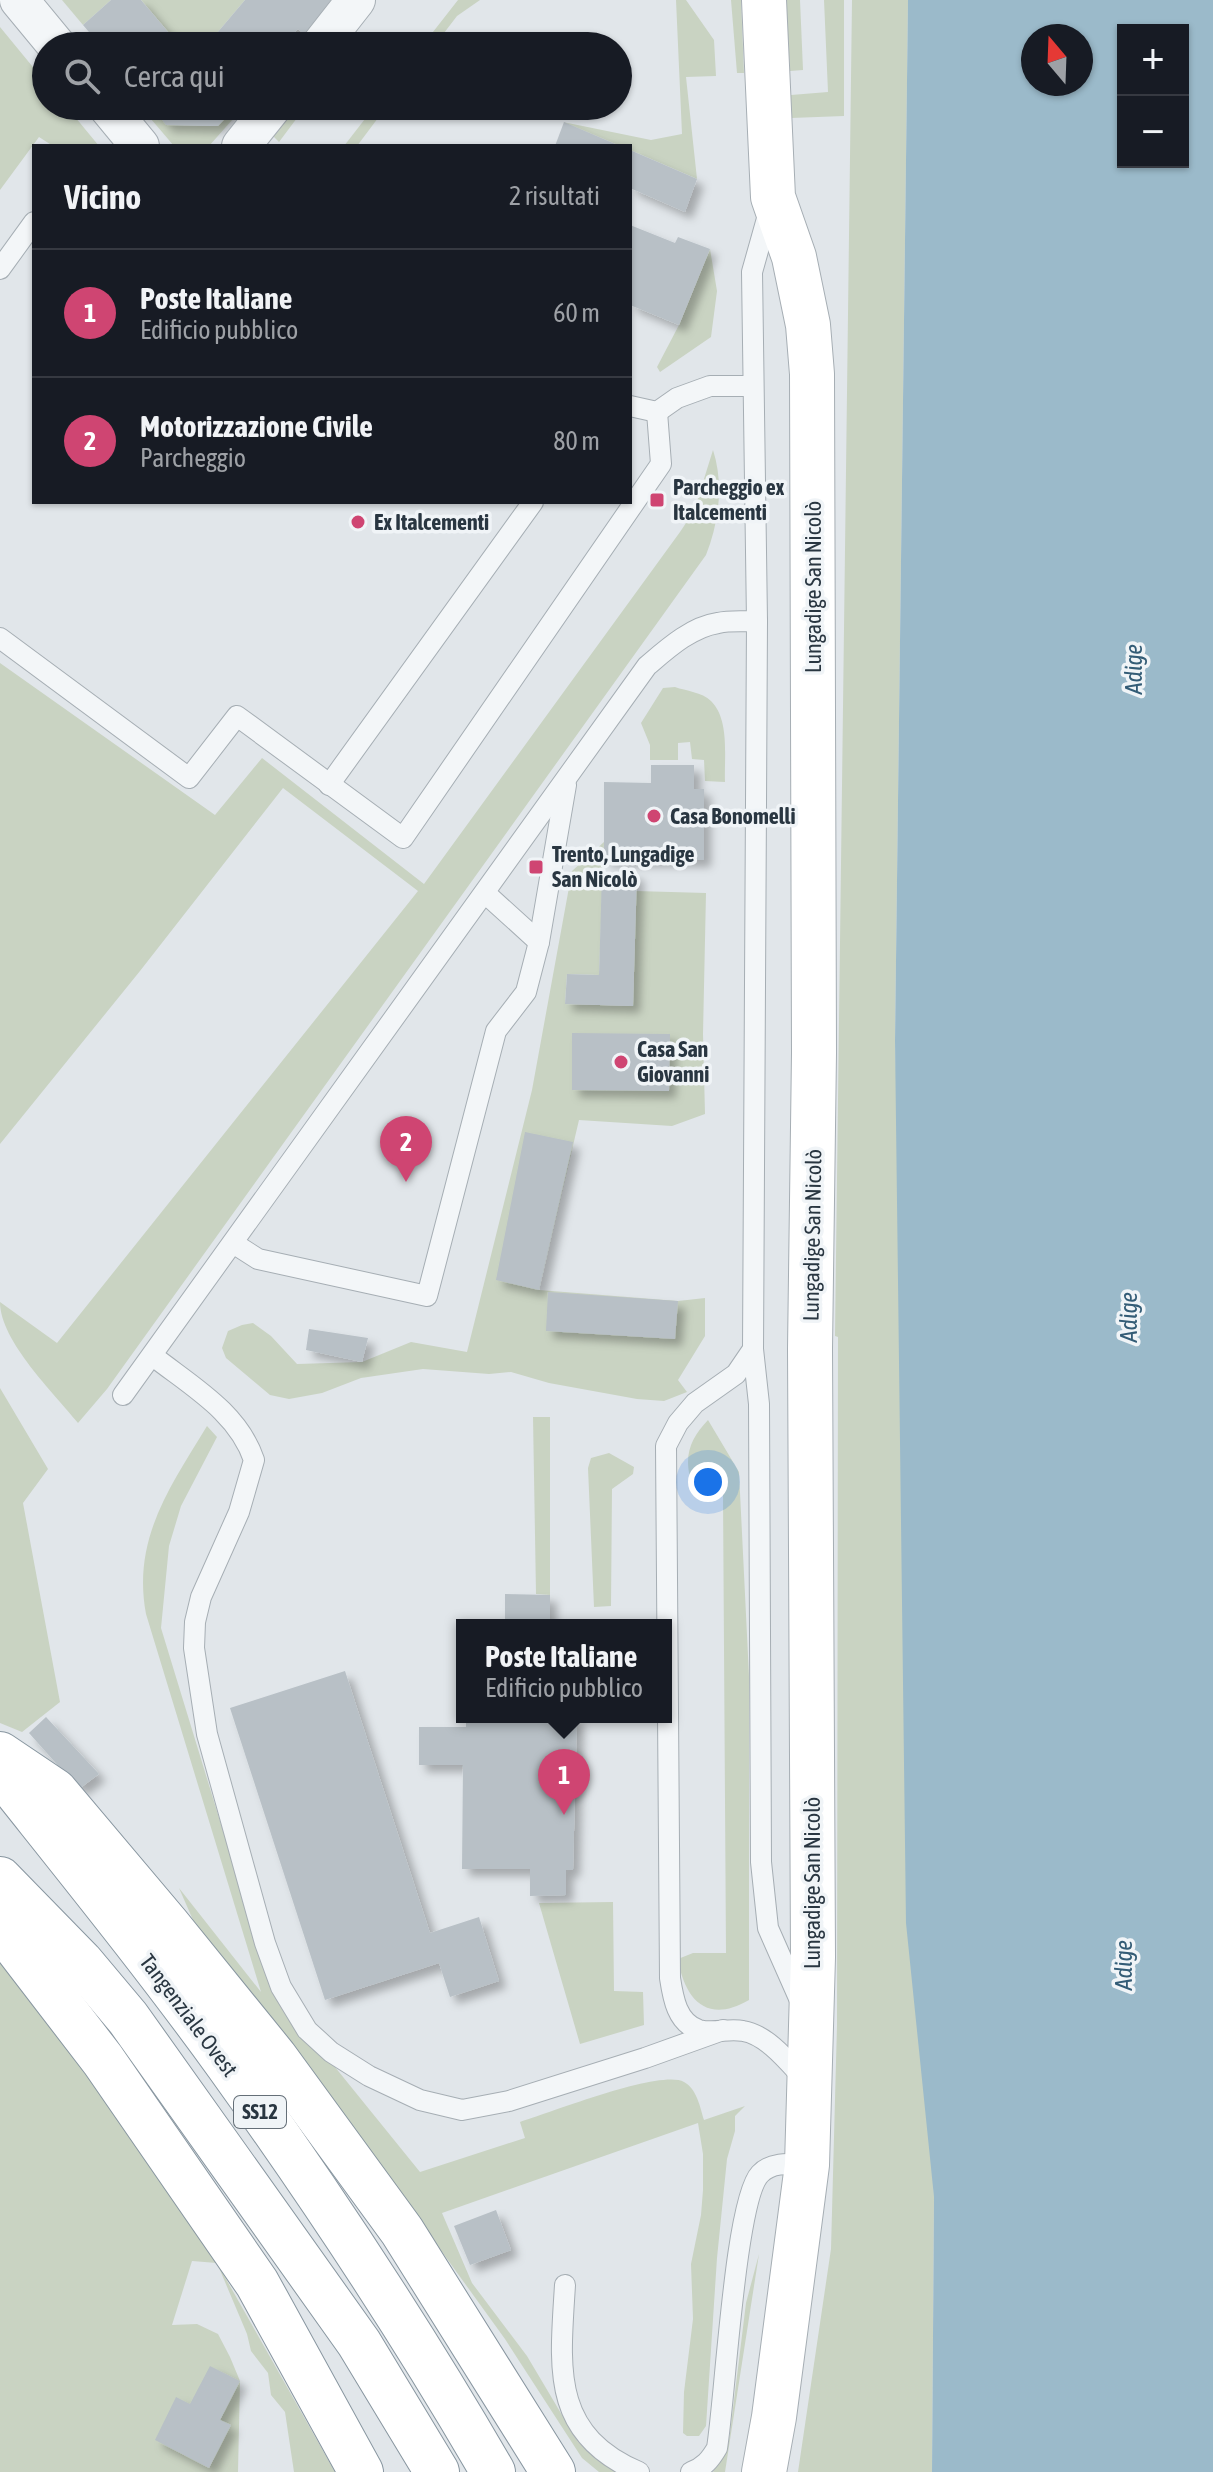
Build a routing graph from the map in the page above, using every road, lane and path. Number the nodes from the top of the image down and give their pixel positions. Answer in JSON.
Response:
{"nodes":[{"id":1,"x":19,"y":0,"type":"edge"},
{"id":2,"x":356,"y":0,"type":"edge"},
{"id":3,"x":764,"y":0,"type":"edge"},
{"id":4,"x":45,"y":32,"type":"edge"},
{"id":5,"x":331,"y":32,"type":"edge"},
{"id":6,"x":119,"y":120,"type":"edge"},
{"id":7,"x":262,"y":120,"type":"edge"},
{"id":8,"x":138,"y":144,"type":"edge"},
{"id":9,"x":243,"y":144,"type":"edge"},
{"id":10,"x":773,"y":197,"type":"junction"},
{"id":11,"x":32,"y":225,"type":"edge"},
{"id":12,"x":0,"y":269,"type":"edge"},
{"id":13,"x":752,"y":386,"type":"junction"},
{"id":14,"x":632,"y":406,"type":"edge"},
{"id":15,"x":657,"y":412,"type":"junction"},
{"id":16,"x":532,"y":504,"type":"edge"},
{"id":17,"x":757,"y":621,"type":"junction"},
{"id":18,"x":0,"y":638,"type":"edge"},
{"id":19,"x":568,"y":778,"type":"junction"},
{"id":20,"x":329,"y":785,"type":"junction"},
{"id":21,"x":485,"y":893,"type":"junction"},
{"id":22,"x":539,"y":942,"type":"junction"},
{"id":23,"x":233,"y":1243,"type":"junction"},
{"id":24,"x":753,"y":1349,"type":"junction"},
{"id":25,"x":153,"y":1356,"type":"junction"},
{"id":26,"x":123,"y":1395,"type":"dead end"},
{"id":27,"x":667,"y":1619,"type":"edge"},
{"id":28,"x":668,"y":1723,"type":"edge"},
{"id":29,"x":0,"y":1754,"type":"edge"},
{"id":30,"x":0,"y":1771,"type":"edge"},
{"id":31,"x":0,"y":1879,"type":"edge"},
{"id":32,"x":0,"y":1926,"type":"edge"},
{"id":33,"x":810,"y":2023,"type":"junction"},
{"id":34,"x":723,"y":2030,"type":"junction"},
{"id":35,"x":808,"y":2084,"type":"junction"},
{"id":36,"x":807,"y":2165,"type":"junction"},
{"id":37,"x":565,"y":2285,"type":"dead end"},
{"id":38,"x":361,"y":2472,"type":"edge"},
{"id":39,"x":437,"y":2472,"type":"edge"},
{"id":40,"x":493,"y":2472,"type":"edge"},
{"id":41,"x":553,"y":2472,"type":"edge"},
{"id":42,"x":639,"y":2472,"type":"edge"},
{"id":43,"x":691,"y":2472,"type":"edge"},
{"id":44,"x":764,"y":2472,"type":"edge"}],
"edges":[{"from":1,"to":4,"type":"street"},
{"from":2,"to":5,"type":"street"},
{"from":3,"to":10,"type":"main road","name":"Lungadige San Nicolò"},
{"from":6,"to":8,"type":"street"},
{"from":7,"to":9,"type":"street"},
{"from":10,"to":13,"type":"lane"},
{"from":10,"to":33,"type":"main road","name":"Lungadige San Nicolò"},
{"from":11,"to":12,"type":"lane"},
{"from":13,"to":15,"type":"lane"},
{"from":13,"to":17,"type":"lane"},
{"from":14,"to":15,"type":"lane"},
{"from":15,"to":20,"type":"lane"},
{"from":16,"to":20,"type":"lane"},
{"from":17,"to":19,"type":"lane"},
{"from":17,"to":24,"type":"lane"},
{"from":18,"to":20,"type":"lane"},
{"from":19,"to":21,"type":"lane"},
{"from":19,"to":22,"type":"lane"},
{"from":21,"to":22,"type":"lane"},
{"from":21,"to":23,"type":"lane"},
{"from":22,"to":23,"type":"lane"},
{"from":23,"to":25,"type":"lane"},
{"from":24,"to":27,"type":"lane"},
{"from":24,"to":33,"type":"lane"},
{"from":25,"to":26,"type":"lane"},
{"from":25,"to":34,"type":"lane"},
{"from":28,"to":34,"type":"lane"},
{"from":29,"to":41,"type":"main road"},
{"from":30,"to":40,"type":"main road","name":"Tangenziale Ovest","number":"SS12"},
{"from":31,"to":39,"type":"main road","number":"SS12"},
{"from":32,"to":38,"type":"main road"},
{"from":33,"to":35,"type":"main road","name":"Lungadige San Nicolò"},
{"from":34,"to":35,"type":"lane"},
{"from":35,"to":36,"type":"main road","name":"Lungadige San Nicolò"},
{"from":36,"to":43,"type":"lane"},
{"from":36,"to":44,"type":"main road","name":"Lungadige San Nicolò"},
{"from":37,"to":42,"type":"lane"}]}
